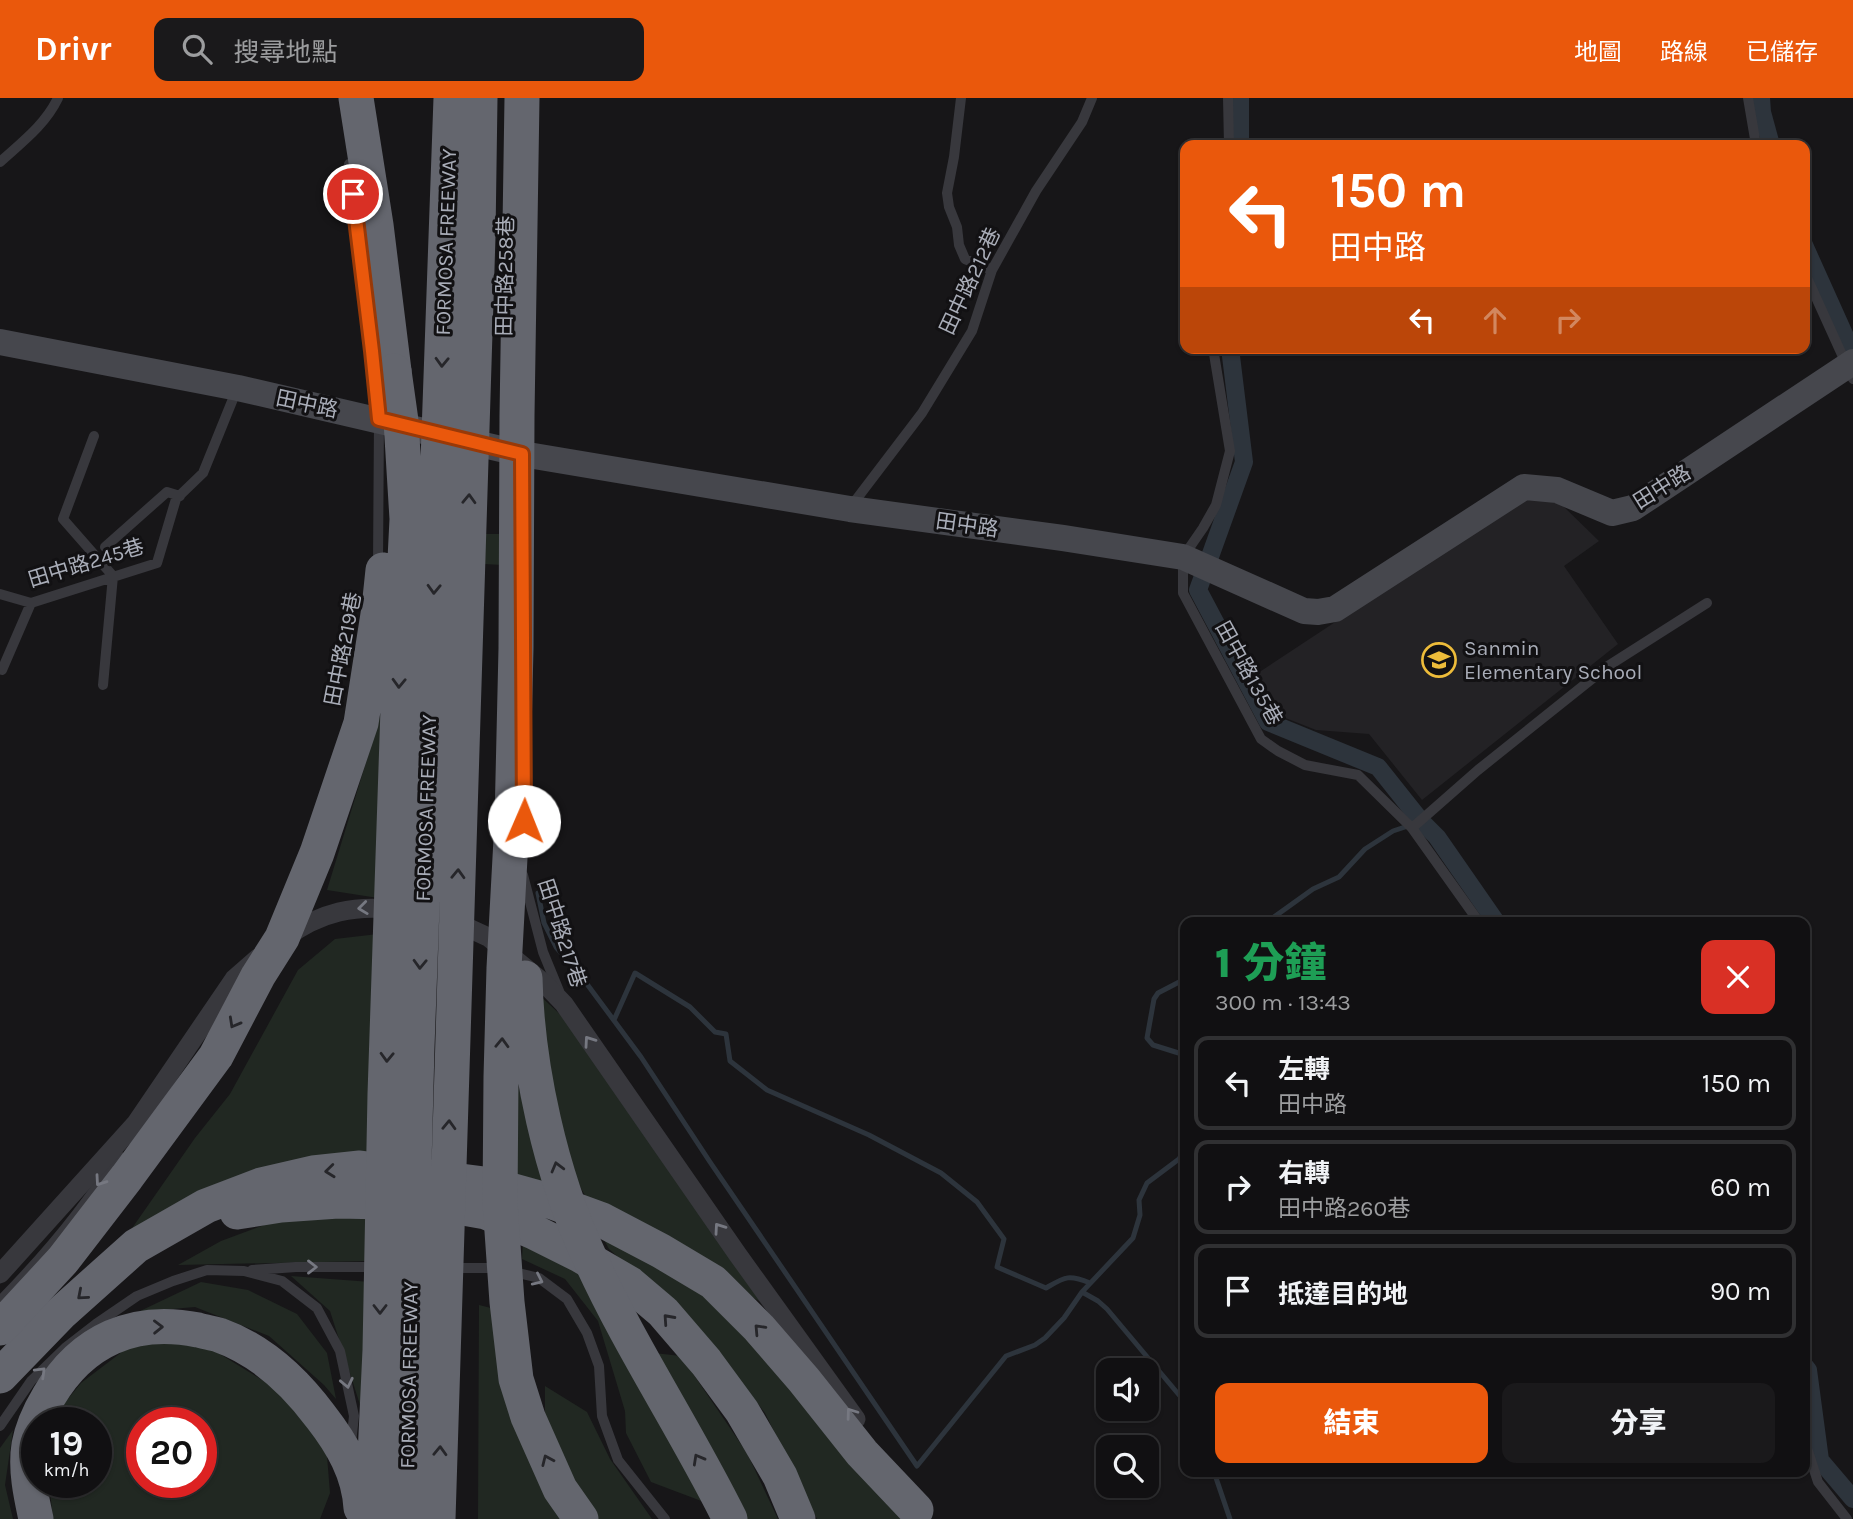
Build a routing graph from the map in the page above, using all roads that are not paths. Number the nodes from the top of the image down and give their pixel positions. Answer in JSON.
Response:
{"nodes":[{"id":1,"x":58,"y":98,"type":"edge"},
{"id":2,"x":356,"y":98,"type":"edge"},
{"id":3,"x":451,"y":98,"type":"edge"},
{"id":4,"x":480,"y":98,"type":"edge"},
{"id":5,"x":524,"y":98,"type":"edge"},
{"id":6,"x":961,"y":98,"type":"edge"},
{"id":7,"x":1092,"y":98,"type":"edge"},
{"id":8,"x":1228,"y":98,"type":"edge"},
{"id":9,"x":1748,"y":98,"type":"edge"},
{"id":10,"x":1228,"y":140,"type":"edge"},
{"id":11,"x":1755,"y":140,"type":"edge"},
{"id":12,"x":347,"y":148,"type":"dead end"},
{"id":13,"x":0,"y":162,"type":"edge"},
{"id":14,"x":992,"y":270,"type":"junction"},
{"id":15,"x":1810,"y":283,"type":"edge"},
{"id":16,"x":0,"y":342,"type":"edge"},
{"id":17,"x":1214,"y":354,"type":"edge"},
{"id":18,"x":1851,"y":367,"type":"edge"},
{"id":19,"x":394,"y":371,"type":"junction"},
{"id":20,"x":238,"y":388,"type":"junction"},
{"id":21,"x":379,"y":419,"type":"junction"},
{"id":22,"x":94,"y":436,"type":"dead end"},
{"id":23,"x":522,"y":454,"type":"junction"},
{"id":24,"x":180,"y":496,"type":"junction"},
{"id":25,"x":850,"y":509,"type":"junction"},
{"id":26,"x":105,"y":547,"type":"dead end"},
{"id":27,"x":1199,"y":564,"type":"junction"},
{"id":28,"x":113,"y":576,"type":"junction"},
{"id":29,"x":0,"y":594,"type":"edge"},
{"id":30,"x":31,"y":603,"type":"junction"},
{"id":31,"x":1707,"y":603,"type":"dead end"},
{"id":32,"x":0,"y":669,"type":"edge"},
{"id":33,"x":103,"y":684,"type":"dead end"},
{"id":34,"x":353,"y":704,"type":"dead end"},
{"id":35,"x":340,"y":752,"type":"dead end"},
{"id":36,"x":524,"y":752,"type":"dead end"},
{"id":37,"x":512,"y":821,"type":"junction"},
{"id":38,"x":1412,"y":828,"type":"junction"},
{"id":39,"x":523,"y":862,"type":"dead end"},
{"id":40,"x":301,"y":880,"type":"dead end"},
{"id":41,"x":1475,"y":917,"type":"edge"},
{"id":42,"x":564,"y":1004,"type":"junction"},
{"id":43,"x":136,"y":1123,"type":"junction"},
{"id":44,"x":173,"y":1223,"type":"junction"},
{"id":45,"x":390,"y":1268,"type":"dead end"},
{"id":46,"x":403,"y":1268,"type":"dead end"},
{"id":47,"x":416,"y":1268,"type":"dead end"},
{"id":48,"x":430,"y":1268,"type":"dead end"},
{"id":49,"x":244,"y":1271,"type":"junction"},
{"id":50,"x":0,"y":1274,"type":"edge"},
{"id":51,"x":0,"y":1301,"type":"edge"},
{"id":52,"x":0,"y":1328,"type":"edge"},
{"id":53,"x":0,"y":1376,"type":"edge"},
{"id":54,"x":0,"y":1426,"type":"edge"},
{"id":55,"x":1810,"y":1457,"type":"edge"},
{"id":56,"x":354,"y":1504,"type":"edge"},
{"id":57,"x":920,"y":1515,"type":"edge"},
{"id":58,"x":36,"y":1519,"type":"edge"},
{"id":59,"x":372,"y":1519,"type":"edge"},
{"id":60,"x":405,"y":1519,"type":"edge"},
{"id":61,"x":438,"y":1519,"type":"edge"},
{"id":62,"x":581,"y":1519,"type":"edge"},
{"id":63,"x":665,"y":1519,"type":"edge"},
{"id":64,"x":730,"y":1519,"type":"edge"},
{"id":65,"x":798,"y":1519,"type":"edge"},
{"id":66,"x":1847,"y":1519,"type":"edge"}],
"edges":[{"from":1,"to":13,"type":"lane"},
{"from":2,"to":19,"type":"highway"},
{"from":3,"to":60,"type":"highway","name":"FORMOSA FREEWAY","one_way":true,"bridge":true},
{"from":61,"to":4,"type":"highway","name":"FORMOSA FREEWAY","one_way":true,"bridge":true},
{"from":5,"to":23,"type":"lane","name":"田中路258巷"},
{"from":5,"to":37,"type":"highway","bridge":true},
{"from":6,"to":14,"type":"lane"},
{"from":7,"to":14,"type":"lane","name":"田中路212巷"},
{"from":8,"to":10,"type":"lane"},
{"from":9,"to":11,"type":"lane"},
{"from":12,"to":21,"type":"lane","name":"田中路219巷"},
{"from":14,"to":25,"type":"lane","name":"田中路212巷"},
{"from":15,"to":18,"type":"lane"},
{"from":16,"to":20,"type":"street","name":"田中路"},
{"from":17,"to":27,"type":"lane"},
{"from":18,"to":27,"type":"street","name":"田中路"},
{"from":19,"to":52,"type":"highway","one_way":true,"bridge":true},
{"from":19,"to":59,"type":"highway","one_way":true,"bridge":true},
{"from":20,"to":21,"type":"street","name":"田中路"},
{"from":20,"to":24,"type":"lane","name":"田中路245巷"},
{"from":21,"to":23,"type":"street","name":"田中路"},
{"from":21,"to":34,"type":"lane","name":"田中路219巷"},
{"from":22,"to":28,"type":"lane"},
{"from":23,"to":25,"type":"street","name":"田中路"},
{"from":23,"to":36,"type":"lane"},
{"from":24,"to":26,"type":"lane"},
{"from":24,"to":28,"type":"lane","name":"田中路245巷"},
{"from":25,"to":27,"type":"street","name":"田中路"},
{"from":27,"to":38,"type":"lane","name":"田中路135巷"},
{"from":28,"to":30,"type":"lane","name":"田中路245巷"},
{"from":28,"to":33,"type":"lane"},
{"from":29,"to":30,"type":"lane","name":"田中路245巷"},
{"from":30,"to":32,"type":"lane"},
{"from":31,"to":38,"type":"lane"},
{"from":35,"to":40,"type":"lane"},
{"from":62,"to":37,"type":"highway","one_way":true,"bridge":true},
{"from":64,"to":37,"type":"highway","one_way":true,"bridge":true},
{"from":38,"to":41,"type":"lane","name":"田中路135巷"},
{"from":39,"to":42,"type":"lane","name":"田中路217巷"},
{"from":42,"to":43,"type":"street","one_way":true},
{"from":57,"to":42,"type":"street","one_way":true},
{"from":43,"to":50,"type":"street"},
{"from":43,"to":51,"type":"lane","one_way":true},
{"from":44,"to":53,"type":"highway","one_way":true},
{"from":57,"to":44,"type":"highway","one_way":true},
{"from":65,"to":44,"type":"highway","one_way":true},
{"from":49,"to":45,"type":"lane","one_way":true},
{"from":46,"to":47,"type":"lane"},
{"from":48,"to":63,"type":"lane","one_way":true},
{"from":54,"to":49,"type":"lane","one_way":true},
{"from":49,"to":56,"type":"lane","one_way":true},
{"from":55,"to":66,"type":"lane"},
{"from":58,"to":56,"type":"highway","one_way":true,"bridge":true}]}
